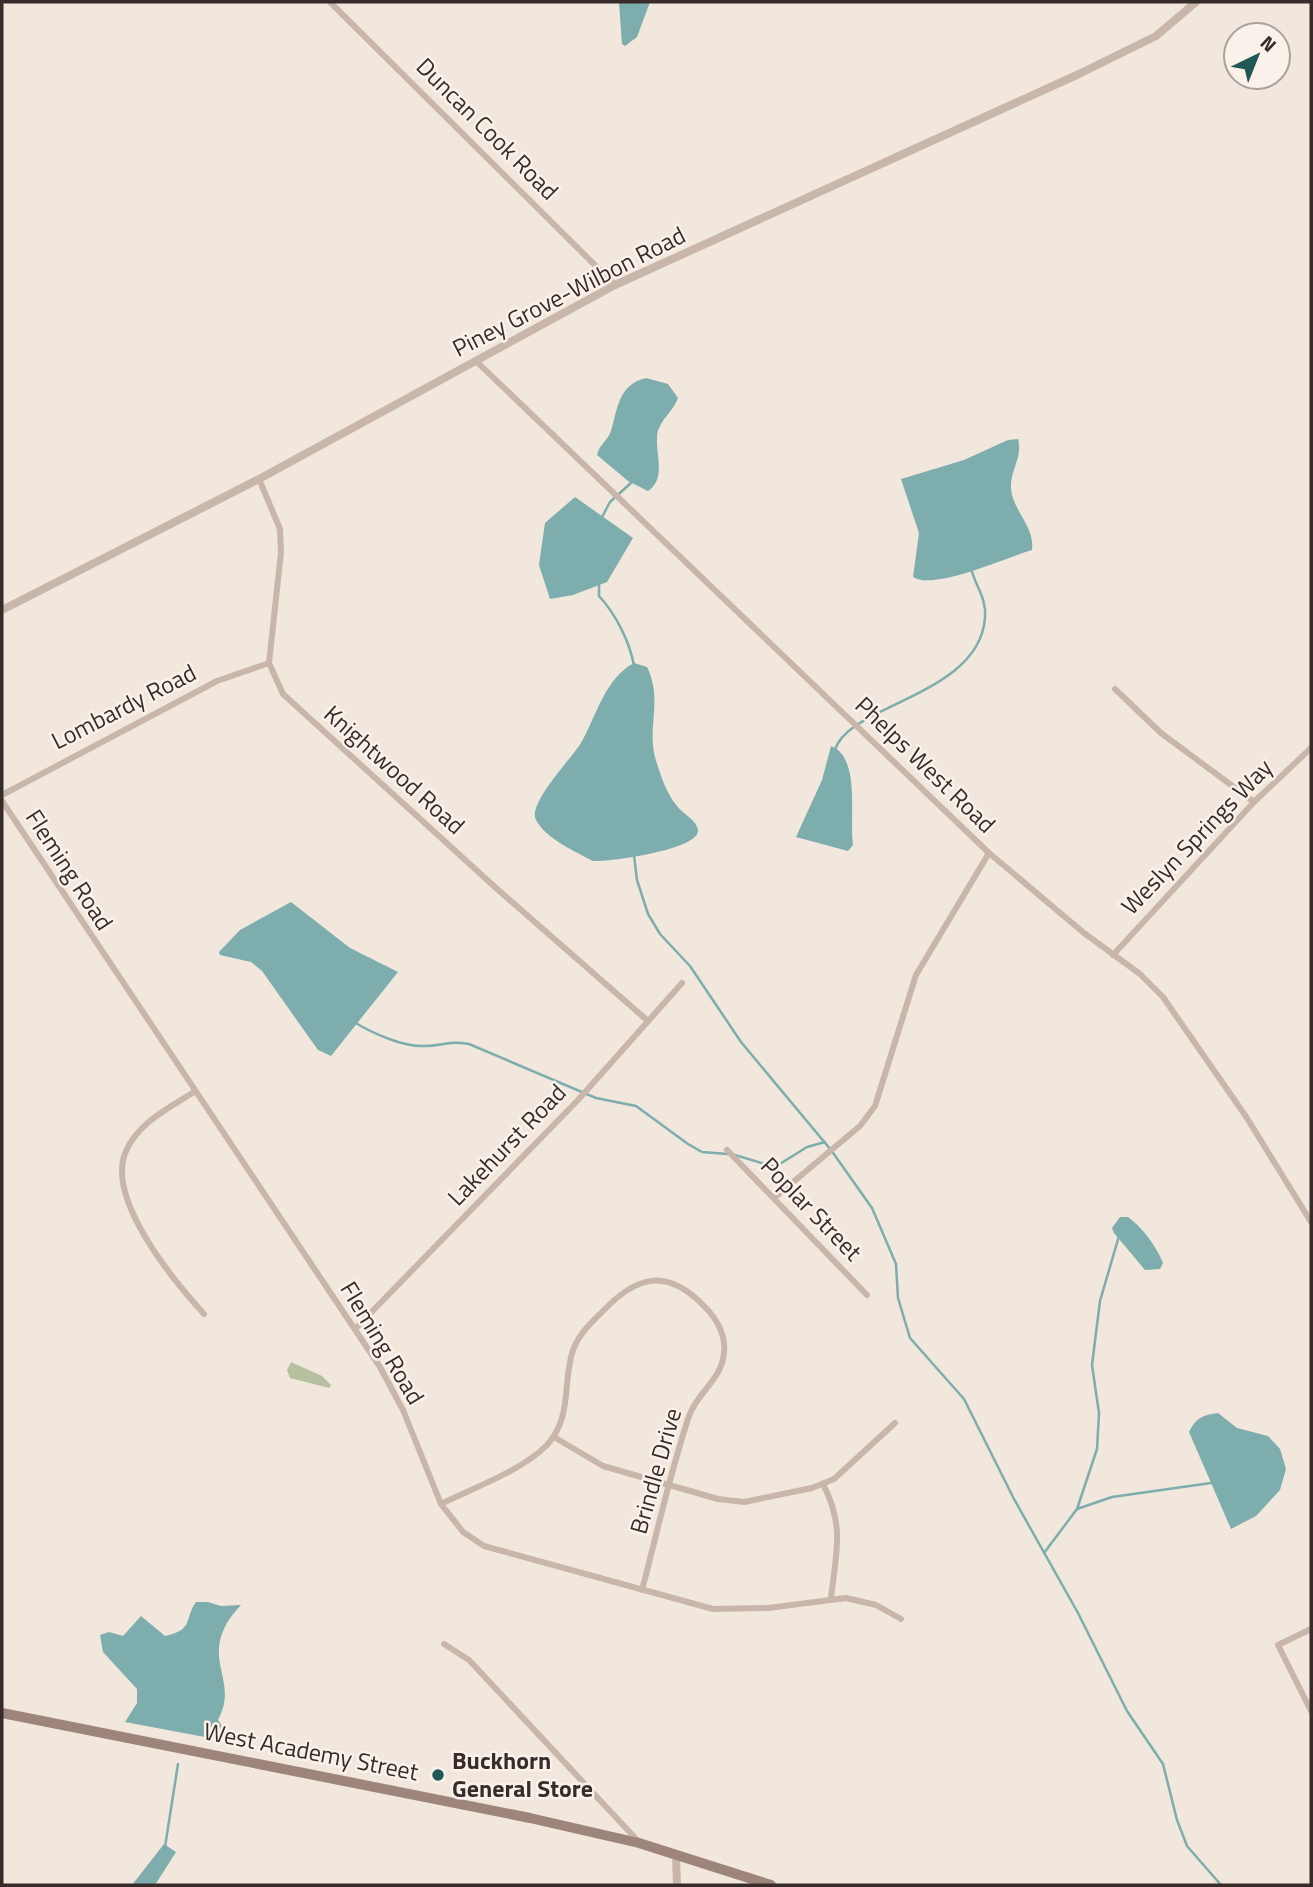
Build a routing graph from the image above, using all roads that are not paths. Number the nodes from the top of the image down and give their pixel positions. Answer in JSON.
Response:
{"nodes":[{"id":1,"x":330,"y":2,"type":"edge"},
{"id":2,"x":1196,"y":2,"type":"edge"},
{"id":3,"x":615,"y":285,"type":"junction"},
{"id":4,"x":477,"y":362,"type":"junction"},
{"id":5,"x":259,"y":479,"type":"junction"},
{"id":6,"x":2,"y":610,"type":"edge"},
{"id":7,"x":269,"y":663,"type":"junction"},
{"id":8,"x":1115,"y":689,"type":"dead end"},
{"id":9,"x":1311,"y":748,"type":"edge"},
{"id":10,"x":2,"y":795,"type":"edge"},
{"id":11,"x":2,"y":801,"type":"edge"},
{"id":12,"x":1254,"y":802,"type":"junction"},
{"id":13,"x":989,"y":853,"type":"junction"},
{"id":14,"x":1113,"y":955,"type":"junction"},
{"id":15,"x":682,"y":984,"type":"dead end"},
{"id":16,"x":648,"y":1021,"type":"junction"},
{"id":17,"x":194,"y":1092,"type":"junction"},
{"id":18,"x":727,"y":1150,"type":"dead end"},
{"id":19,"x":774,"y":1198,"type":"junction"},
{"id":20,"x":1311,"y":1222,"type":"edge"},
{"id":21,"x":867,"y":1295,"type":"dead end"},
{"id":22,"x":204,"y":1314,"type":"dead end"},
{"id":23,"x":355,"y":1329,"type":"junction"},
{"id":24,"x":895,"y":1423,"type":"dead end"},
{"id":25,"x":554,"y":1437,"type":"junction"},
{"id":26,"x":823,"y":1484,"type":"junction"},
{"id":27,"x":670,"y":1485,"type":"junction"},
{"id":28,"x":441,"y":1504,"type":"junction"},
{"id":29,"x":642,"y":1590,"type":"junction"},
{"id":30,"x":831,"y":1598,"type":"junction"},
{"id":31,"x":901,"y":1619,"type":"dead end"},
{"id":32,"x":1311,"y":1629,"type":"edge"},
{"id":33,"x":444,"y":1644,"type":"dead end"},
{"id":34,"x":1311,"y":1711,"type":"edge"},
{"id":35,"x":2,"y":1713,"type":"edge"},
{"id":36,"x":639,"y":1843,"type":"junction"},
{"id":37,"x":676,"y":1856,"type":"junction"},
{"id":38,"x":677,"y":1885,"type":"edge"},
{"id":39,"x":771,"y":1885,"type":"edge"}],
"edges":[{"from":1,"to":3,"type":"street","name":"Duncan Cook Road"},
{"from":2,"to":3,"type":"street","name":"Piney Grove-Wilbon Road"},
{"from":3,"to":4,"type":"street","name":"Piney Grove-Wilbon Road"},
{"from":4,"to":5,"type":"street","name":"Piney Grove-Wilbon Road"},
{"from":4,"to":13,"type":"street","name":"Phelps West Road"},
{"from":5,"to":6,"type":"street","name":"Piney Grove-Wilbon Road"},
{"from":5,"to":7,"type":"street"},
{"from":7,"to":10,"type":"street","name":"Lombardy Road"},
{"from":7,"to":16,"type":"street","name":"Knightwood Road"},
{"from":8,"to":12,"type":"street"},
{"from":9,"to":12,"type":"street","name":"Weslyn Springs Way"},
{"from":11,"to":17,"type":"street","name":"Fleming Road"},
{"from":12,"to":14,"type":"street","name":"Weslyn Springs Way"},
{"from":13,"to":14,"type":"street","name":"Phelps West Road"},
{"from":13,"to":19,"type":"street"},
{"from":14,"to":20,"type":"street","name":"Phelps West Road"},
{"from":15,"to":16,"type":"street","name":"Lakehurst Road"},
{"from":16,"to":23,"type":"street","name":"Lakehurst Road"},
{"from":17,"to":22,"type":"street"},
{"from":17,"to":23,"type":"street","name":"Fleming Road"},
{"from":18,"to":19,"type":"street","name":"Poplar Street"},
{"from":19,"to":21,"type":"street","name":"Poplar Street"},
{"from":23,"to":28,"type":"street","name":"Fleming Road"},
{"from":24,"to":26,"type":"street"},
{"from":25,"to":27,"type":"street"},
{"from":25,"to":27,"type":"street","name":"Brindle Drive"},
{"from":25,"to":28,"type":"street","name":"Brindle Drive"},
{"from":26,"to":27,"type":"street"},
{"from":26,"to":30,"type":"street"},
{"from":27,"to":29,"type":"street","name":"Brindle Drive"},
{"from":28,"to":29,"type":"street","name":"Fleming Road"},
{"from":29,"to":30,"type":"street","name":"Fleming Road"},
{"from":30,"to":31,"type":"street","name":"Fleming Road"},
{"from":32,"to":34,"type":"street"},
{"from":33,"to":36,"type":"street"},
{"from":35,"to":36,"type":"main road","name":"West Academy Street"},
{"from":36,"to":37,"type":"main road","name":"West Academy Street"},
{"from":37,"to":38,"type":"street"},
{"from":37,"to":39,"type":"main road","name":"West Academy Street"}]}
